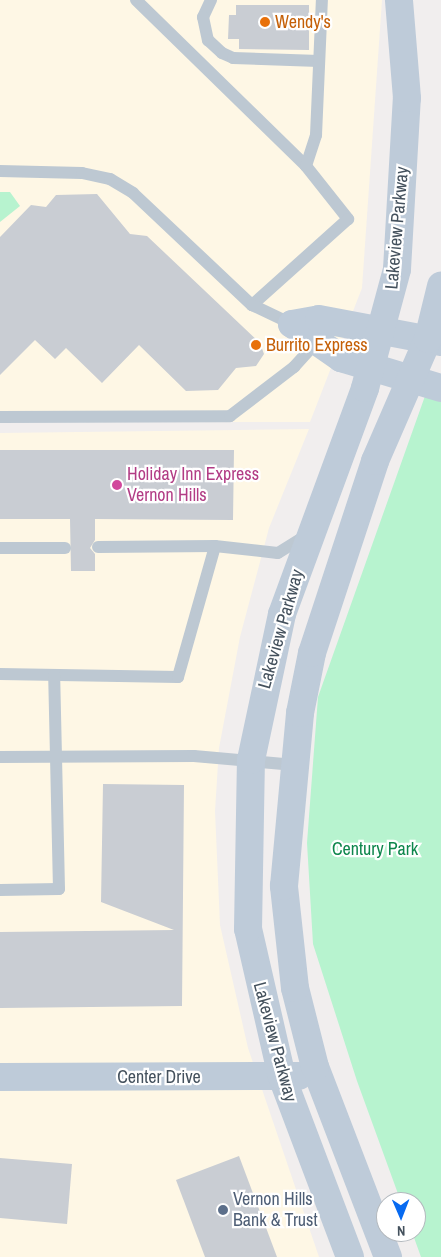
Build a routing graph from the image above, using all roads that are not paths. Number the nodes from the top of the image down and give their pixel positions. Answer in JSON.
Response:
{"nodes":[{"id":1,"x":211,"y":0,"type":"edge"},
{"id":2,"x":321,"y":0,"type":"edge"},
{"id":3,"x":398,"y":0,"type":"edge"},
{"id":4,"x":142,"y":2,"type":"edge"},
{"id":5,"x":319,"y":61,"type":"junction"},
{"id":6,"x":306,"y":166,"type":"junction"},
{"id":7,"x":0,"y":171,"type":"edge"},
{"id":8,"x":441,"y":286,"type":"edge"},
{"id":9,"x":252,"y":305,"type":"junction"},
{"id":10,"x":292,"y":324,"type":"junction"},
{"id":11,"x":384,"y":328,"type":"junction"},
{"id":12,"x":434,"y":341,"type":"edge"},
{"id":13,"x":315,"y":344,"type":"junction"},
{"id":14,"x":368,"y":367,"type":"junction"},
{"id":15,"x":411,"y":378,"type":"junction"},
{"id":16,"x":441,"y":388,"type":"edge"},
{"id":17,"x":0,"y":417,"type":"edge"},
{"id":18,"x":311,"y":532,"type":"junction"},
{"id":19,"x":215,"y":546,"type":"junction"},
{"id":20,"x":98,"y":547,"type":"dead end"},
{"id":21,"x":0,"y":548,"type":"edge"},
{"id":22,"x":65,"y":548,"type":"dead end"},
{"id":23,"x":0,"y":674,"type":"edge"},
{"id":24,"x":54,"y":674,"type":"junction"},
{"id":25,"x":0,"y":757,"type":"edge"},
{"id":26,"x":53,"y":757,"type":"junction"},
{"id":27,"x":251,"y":760,"type":"junction"},
{"id":28,"x":295,"y":766,"type":"junction"},
{"id":29,"x":0,"y":890,"type":"edge"},
{"id":30,"x":318,"y":1074,"type":"junction"},
{"id":31,"x":0,"y":1077,"type":"edge"},
{"id":32,"x":282,"y":1077,"type":"junction"},
{"id":33,"x":350,"y":1257,"type":"edge"},
{"id":34,"x":388,"y":1257,"type":"edge"}],
"edges":[{"from":1,"to":5,"type":"lane"},
{"from":2,"to":5,"type":"lane"},
{"from":3,"to":11,"type":"street","name":"Lakeview Parkway"},
{"from":4,"to":6,"type":"lane"},
{"from":5,"to":6,"type":"lane"},
{"from":6,"to":9,"type":"lane"},
{"from":7,"to":9,"type":"lane"},
{"from":8,"to":12,"type":"street","name":"Lakeview Parkway"},
{"from":9,"to":10,"type":"lane"},
{"from":10,"to":11,"type":"street"},
{"from":10,"to":13,"type":"street"},
{"from":11,"to":12,"type":"street"},
{"from":11,"to":14,"type":"street","name":"Lakeview Parkway"},
{"from":12,"to":15,"type":"street","name":"Lakeview Parkway"},
{"from":13,"to":14,"type":"street"},
{"from":13,"to":17,"type":"lane"},
{"from":14,"to":15,"type":"street"},
{"from":14,"to":18,"type":"street","name":"Lakeview Parkway"},
{"from":15,"to":16,"type":"street"},
{"from":15,"to":28,"type":"street","name":"Lakeview Parkway"},
{"from":18,"to":19,"type":"lane"},
{"from":18,"to":27,"type":"street","name":"Lakeview Parkway"},
{"from":19,"to":20,"type":"lane"},
{"from":19,"to":24,"type":"lane"},
{"from":21,"to":22,"type":"lane"},
{"from":23,"to":24,"type":"lane"},
{"from":24,"to":26,"type":"lane"},
{"from":25,"to":26,"type":"lane"},
{"from":26,"to":27,"type":"lane"},
{"from":26,"to":29,"type":"lane"},
{"from":27,"to":28,"type":"lane"},
{"from":27,"to":32,"type":"street","name":"Lakeview Parkway"},
{"from":28,"to":30,"type":"street","name":"Lakeview Parkway"},
{"from":30,"to":32,"type":"street","name":"Center Drive"},
{"from":30,"to":34,"type":"street","name":"Lakeview Parkway"},
{"from":31,"to":32,"type":"street","name":"Center Drive"},
{"from":32,"to":33,"type":"street","name":"Lakeview Parkway"}]}
